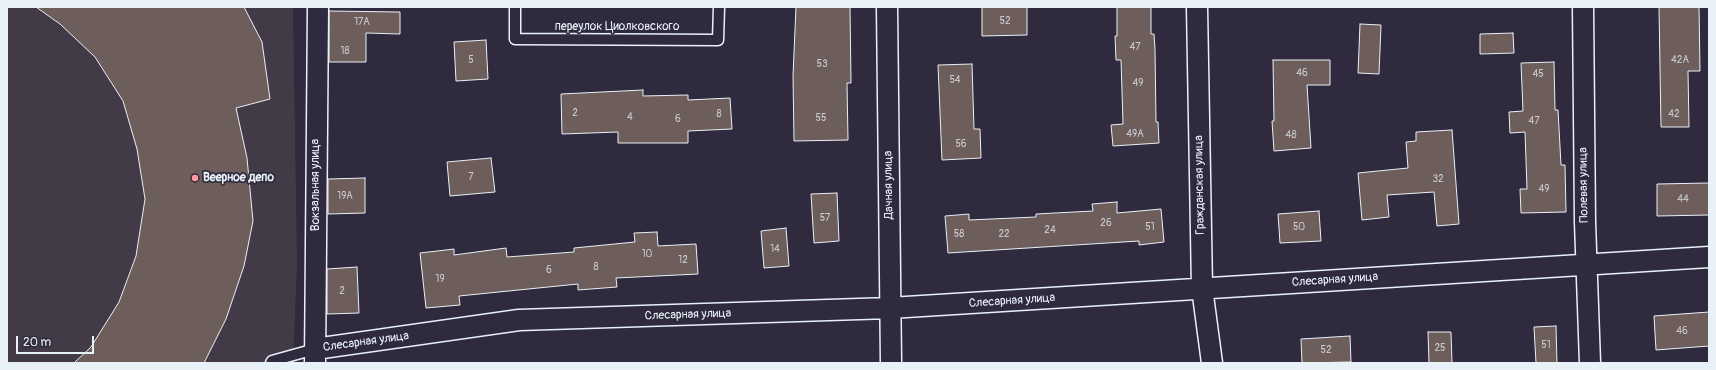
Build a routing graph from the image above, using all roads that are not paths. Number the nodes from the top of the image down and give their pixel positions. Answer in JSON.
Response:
{"nodes":[{"id":1,"x":318,"y":7,"type":"edge"},
{"id":2,"x":515,"y":7,"type":"edge"},
{"id":3,"x":719,"y":7,"type":"edge"},
{"id":4,"x":888,"y":7,"type":"edge"},
{"id":5,"x":1197,"y":7,"type":"edge"},
{"id":6,"x":1583,"y":7,"type":"edge"},
{"id":7,"x":1709,"y":257,"type":"edge"},
{"id":8,"x":1586,"y":264,"type":"junction"},
{"id":9,"x":1202,"y":288,"type":"junction"},
{"id":10,"x":890,"y":308,"type":"junction"},
{"id":11,"x":315,"y":356,"type":"edge"},
{"id":12,"x":271,"y":363,"type":"edge"},
{"id":13,"x":891,"y":363,"type":"edge"},
{"id":14,"x":1212,"y":363,"type":"edge"},
{"id":15,"x":1590,"y":363,"type":"edge"}],
"edges":[{"from":1,"to":11,"type":"street","name":"Вокзальная улица"},
{"from":2,"to":3,"type":"lane","name":"переулок Циолковского"},
{"from":4,"to":10,"type":"street","name":"Дачная улица"},
{"from":5,"to":9,"type":"street","name":"Гражданская улица"},
{"from":6,"to":8,"type":"street","name":"Полевая улица"},
{"from":7,"to":8,"type":"street","name":"Слесарная улица"},
{"from":8,"to":9,"type":"street","name":"Слесарная улица"},
{"from":8,"to":15,"type":"street","name":"Полевая улица"},
{"from":9,"to":10,"type":"street","name":"Слесарная улица"},
{"from":9,"to":14,"type":"street","name":"Гражданская улица"},
{"from":10,"to":11,"type":"street","name":"Слесарная улица"},
{"from":10,"to":13,"type":"street","name":"Дачная улица"},
{"from":11,"to":12,"type":"lane"}]}
